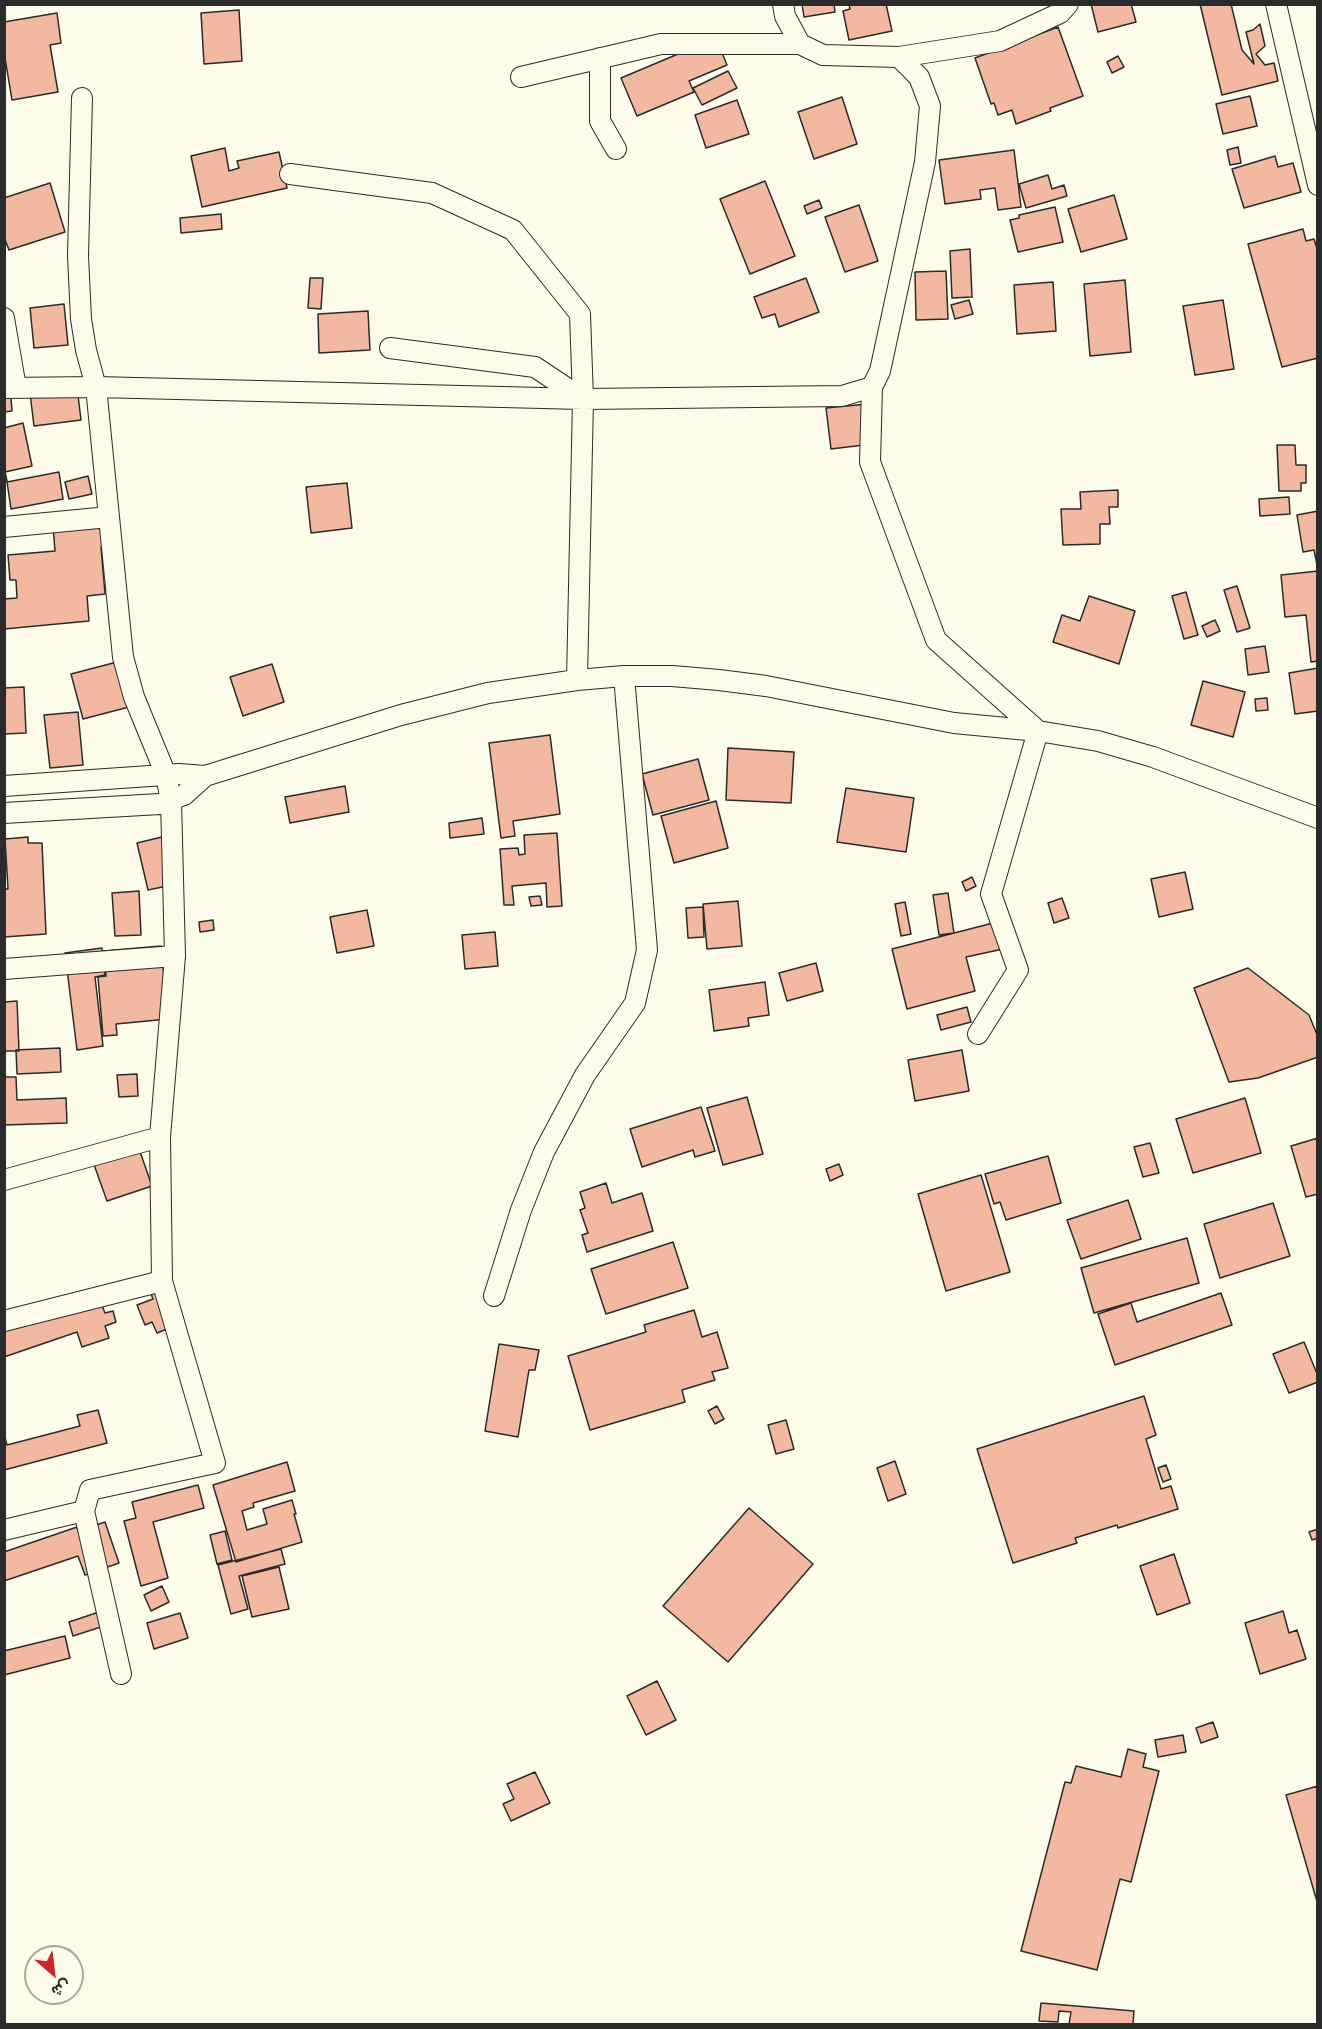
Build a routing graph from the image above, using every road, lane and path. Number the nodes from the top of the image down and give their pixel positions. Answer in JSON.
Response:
{"nodes":[{"id":1,"x":783,"y":4,"type":"edge"},
{"id":2,"x":1068,"y":4,"type":"edge"},
{"id":3,"x":1276,"y":4,"type":"edge"},
{"id":4,"x":800,"y":44,"type":"junction"},
{"id":5,"x":899,"y":57,"type":"junction"},
{"id":6,"x":600,"y":58,"type":"junction"},
{"id":7,"x":521,"y":77,"type":"dead end"},
{"id":8,"x":82,"y":98,"type":"dead end"},
{"id":9,"x":616,"y":149,"type":"dead end"},
{"id":10,"x":290,"y":174,"type":"dead end"},
{"id":11,"x":1317,"y":185,"type":"edge"},
{"id":12,"x":4,"y":318,"type":"edge"},
{"id":13,"x":390,"y":348,"type":"dead end"},
{"id":14,"x":96,"y":387,"type":"junction"},
{"id":15,"x":872,"y":387,"type":"junction"},
{"id":16,"x":10,"y":388,"type":"edge"},
{"id":17,"x":584,"y":399,"type":"junction"},
{"id":18,"x":108,"y":517,"type":"junction"},
{"id":19,"x":4,"y":527,"type":"edge"},
{"id":20,"x":624,"y":676,"type":"junction"},
{"id":21,"x":577,"y":680,"type":"junction"},
{"id":22,"x":1038,"y":731,"type":"junction"},
{"id":23,"x":166,"y":775,"type":"junction"},
{"id":24,"x":205,"y":776,"type":"junction"},
{"id":25,"x":4,"y":786,"type":"edge"},
{"id":26,"x":171,"y":801,"type":"junction"},
{"id":27,"x":4,"y":813,"type":"edge"},
{"id":28,"x":1317,"y":818,"type":"edge"},
{"id":29,"x":175,"y":956,"type":"junction"},
{"id":30,"x":4,"y":969,"type":"edge"},
{"id":31,"x":978,"y":1034,"type":"dead end"},
{"id":32,"x":160,"y":1137,"type":"junction"},
{"id":33,"x":4,"y":1180,"type":"edge"},
{"id":34,"x":162,"y":1281,"type":"junction"},
{"id":35,"x":494,"y":1296,"type":"dead end"},
{"id":36,"x":4,"y":1321,"type":"edge"},
{"id":37,"x":84,"y":1511,"type":"junction"},
{"id":38,"x":4,"y":1530,"type":"edge"},
{"id":39,"x":122,"y":1674,"type":"dead end"}],
"edges":[{"from":1,"to":4,"type":"street"},
{"from":2,"to":5,"type":"street"},
{"from":3,"to":11,"type":"street"},
{"from":4,"to":5,"type":"street"},
{"from":4,"to":6,"type":"street"},
{"from":5,"to":15,"type":"street"},
{"from":6,"to":7,"type":"street"},
{"from":6,"to":9,"type":"street"},
{"from":8,"to":14,"type":"street"},
{"from":10,"to":17,"type":"street"},
{"from":12,"to":16,"type":"street"},
{"from":13,"to":17,"type":"street"},
{"from":14,"to":16,"type":"street"},
{"from":14,"to":17,"type":"street"},
{"from":14,"to":18,"type":"street"},
{"from":15,"to":17,"type":"street"},
{"from":15,"to":22,"type":"street"},
{"from":17,"to":21,"type":"street"},
{"from":18,"to":19,"type":"street"},
{"from":18,"to":23,"type":"street"},
{"from":20,"to":21,"type":"street"},
{"from":20,"to":22,"type":"street"},
{"from":20,"to":35,"type":"street"},
{"from":21,"to":24,"type":"street"},
{"from":22,"to":28,"type":"street"},
{"from":22,"to":31,"type":"street"},
{"from":23,"to":24,"type":"street"},
{"from":23,"to":25,"type":"street"},
{"from":23,"to":26,"type":"street"},
{"from":24,"to":26,"type":"street"},
{"from":26,"to":27,"type":"street"},
{"from":26,"to":29,"type":"street"},
{"from":29,"to":30,"type":"street"},
{"from":29,"to":32,"type":"street"},
{"from":32,"to":33,"type":"street"},
{"from":32,"to":34,"type":"street"},
{"from":34,"to":36,"type":"street"},
{"from":34,"to":37,"type":"street"},
{"from":37,"to":38,"type":"street"},
{"from":37,"to":39,"type":"street"}]}
